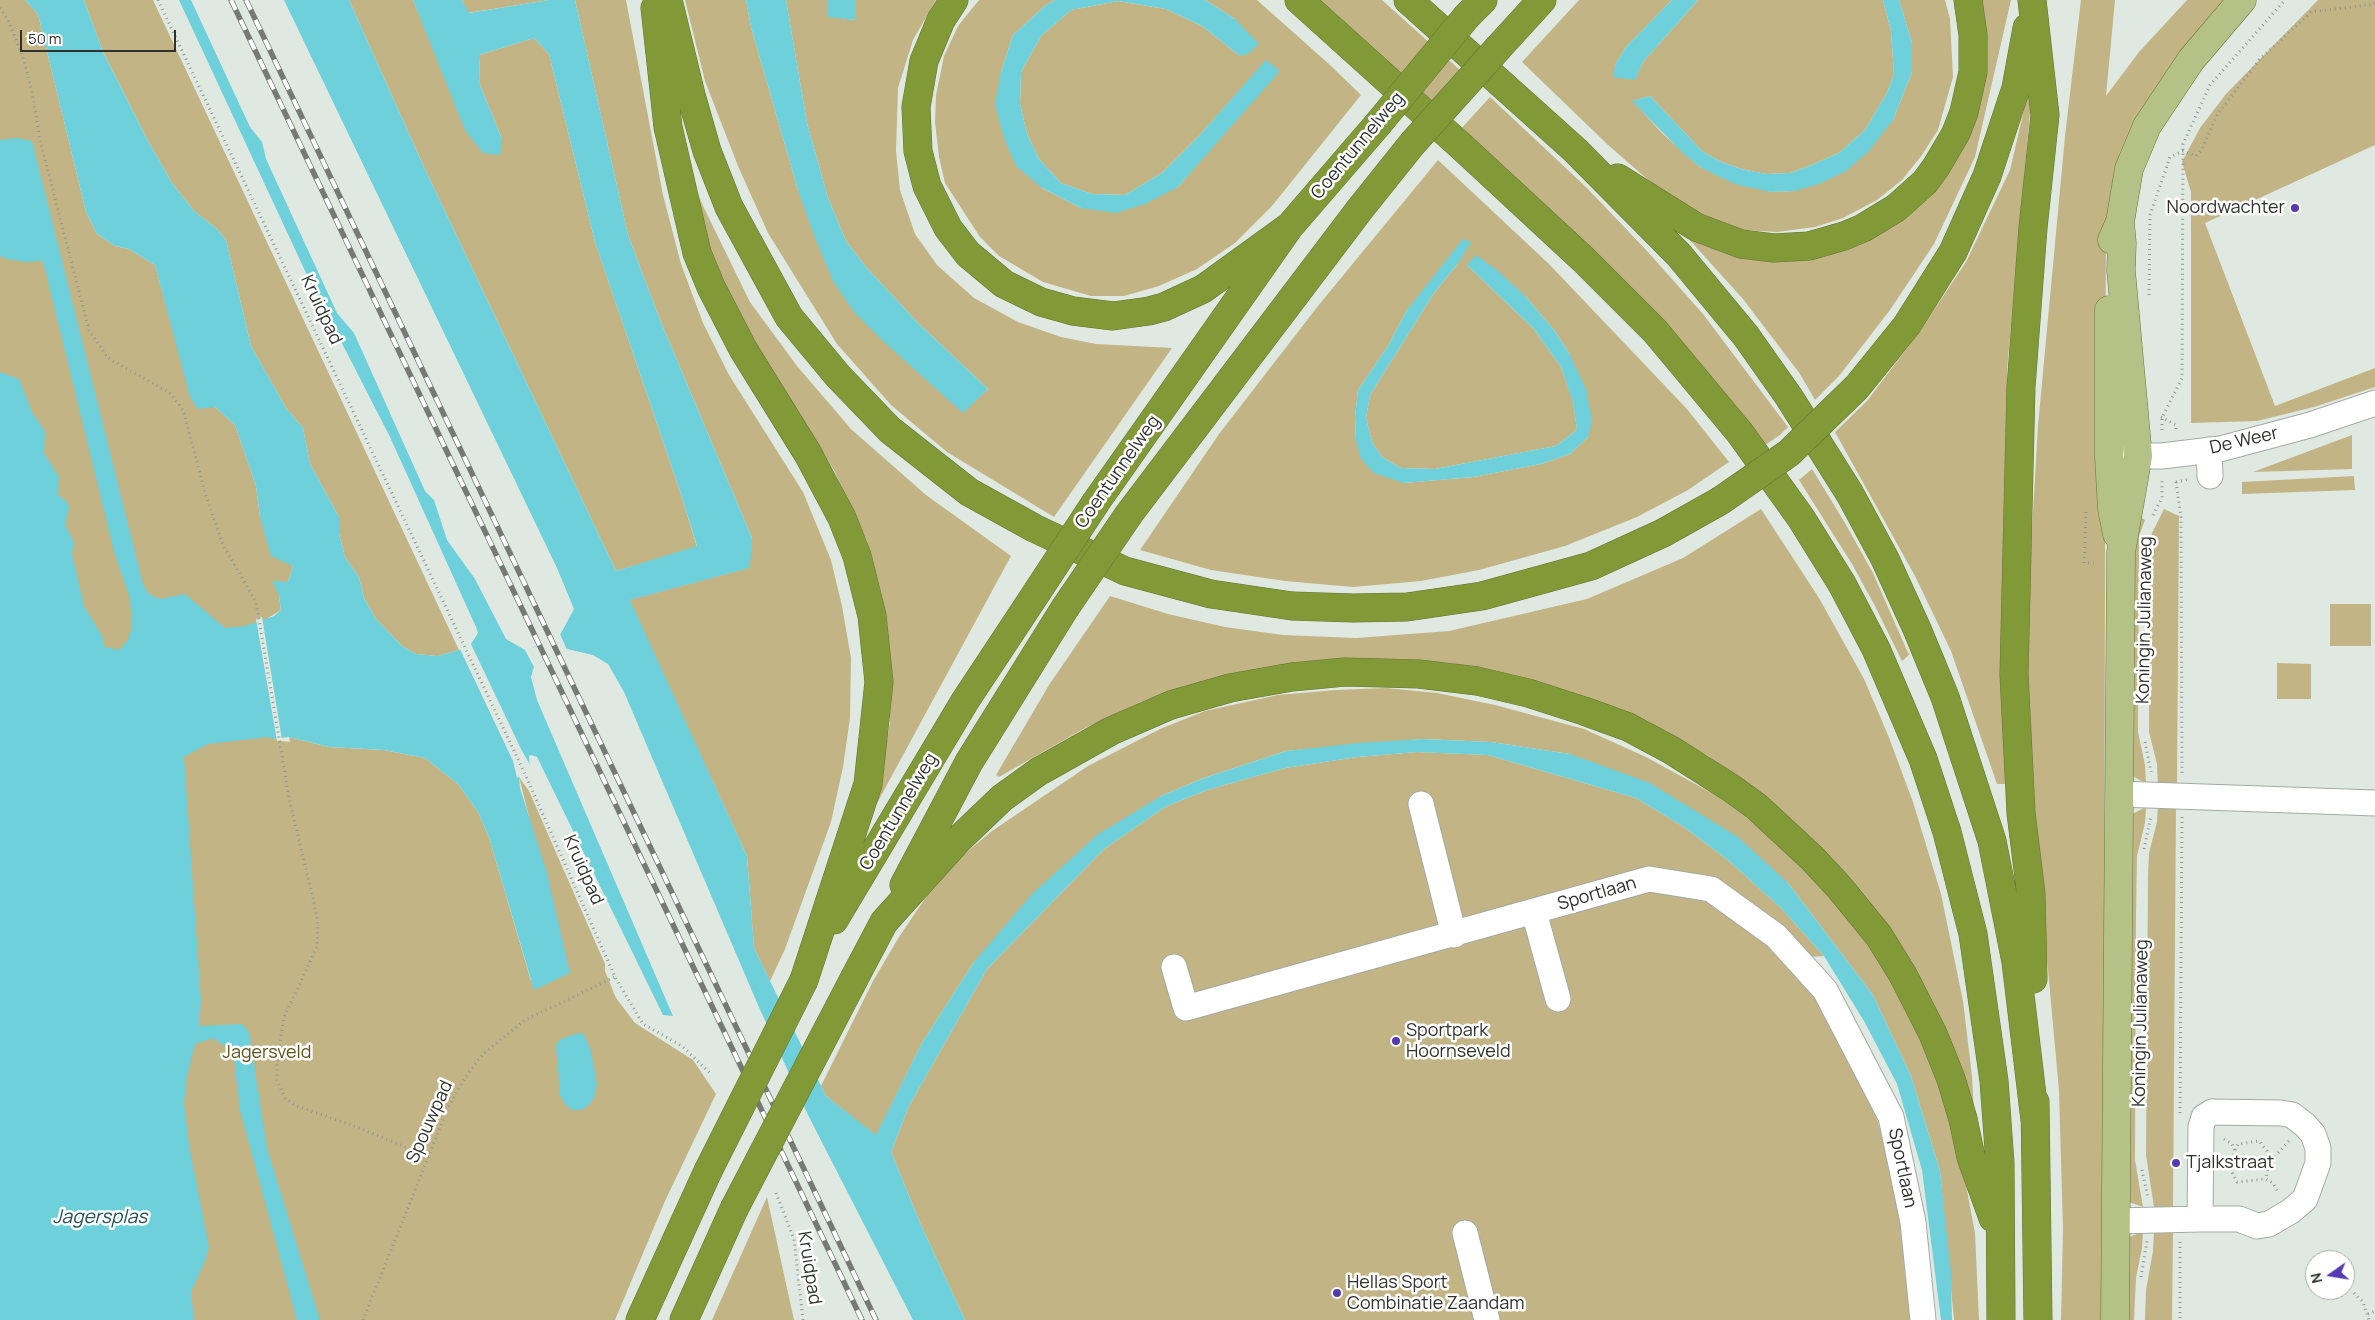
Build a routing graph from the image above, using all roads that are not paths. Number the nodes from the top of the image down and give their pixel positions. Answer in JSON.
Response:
{"nodes":[{"id":1,"x":655,"y":0,"type":"edge"},
{"id":2,"x":668,"y":0,"type":"edge"},
{"id":3,"x":954,"y":0,"type":"edge"},
{"id":4,"x":1299,"y":0,"type":"edge"},
{"id":5,"x":1408,"y":0,"type":"edge"},
{"id":6,"x":1542,"y":0,"type":"edge"},
{"id":7,"x":1968,"y":0,"type":"edge"},
{"id":8,"x":2032,"y":0,"type":"edge"},
{"id":9,"x":2242,"y":0,"type":"edge"},
{"id":10,"x":1475,"y":8,"type":"edge"},
{"id":11,"x":1574,"y":150,"type":"junction"},
{"id":12,"x":2120,"y":222,"type":"junction"},
{"id":13,"x":1290,"y":226,"type":"junction"},
{"id":14,"x":2375,"y":403,"type":"edge"},
{"id":15,"x":2209,"y":450,"type":"junction"},
{"id":16,"x":2109,"y":456,"type":"junction"},
{"id":17,"x":2150,"y":456,"type":"junction"},
{"id":18,"x":2210,"y":476,"type":"dead end"},
{"id":19,"x":2121,"y":552,"type":"junction"},
{"id":20,"x":2119,"y":794,"type":"junction"},
{"id":21,"x":2375,"y":803,"type":"edge"},
{"id":22,"x":1421,"y":804,"type":"dead end"},
{"id":23,"x":1534,"y":912,"type":"junction"},
{"id":24,"x":828,"y":920,"type":"junction"},
{"id":25,"x":884,"y":922,"type":"junction"},
{"id":26,"x":1454,"y":935,"type":"junction"},
{"id":27,"x":1174,"y":968,"type":"dead end"},
{"id":28,"x":1558,"y":999,"type":"dead end"},
{"id":29,"x":2035,"y":1120,"type":"junction"},
{"id":30,"x":2190,"y":1219,"type":"junction"},
{"id":31,"x":2116,"y":1220,"type":"junction"},
{"id":32,"x":1465,"y":1233,"type":"dead end"},
{"id":33,"x":2001,"y":1241,"type":"junction"},
{"id":34,"x":640,"y":1320,"type":"edge"},
{"id":35,"x":684,"y":1320,"type":"edge"},
{"id":36,"x":1488,"y":1320,"type":"edge"},
{"id":37,"x":1924,"y":1320,"type":"edge"},
{"id":38,"x":2001,"y":1320,"type":"edge"},
{"id":39,"x":2038,"y":1320,"type":"edge"},
{"id":40,"x":2115,"y":1320,"type":"edge"}],
"edges":[{"from":1,"to":24,"type":"highway"},
{"from":2,"to":8,"type":"highway","bridge":true},
{"from":3,"to":13,"type":"highway"},
{"from":4,"to":33,"type":"highway"},
{"from":5,"to":11,"type":"highway"},
{"from":6,"to":25,"type":"highway","name":"Coentunnelweg","bridge":true},
{"from":7,"to":11,"type":"highway"},
{"from":8,"to":29,"type":"highway"},
{"from":9,"to":12,"type":"main road","name":"Koningin Julianaweg"},
{"from":10,"to":13,"type":"highway","name":"Coentunnelweg","bridge":true},
{"from":11,"to":29,"type":"highway"},
{"from":12,"to":16,"type":"main road","name":"Koningin Julianaweg"},
{"from":12,"to":17,"type":"main road","name":"Koningin Julianaweg"},
{"from":13,"to":24,"type":"highway","name":"Coentunnelweg","bridge":true},
{"from":14,"to":15,"type":"street","name":"De Weer"},
{"from":15,"to":17,"type":"street","name":"De Weer"},
{"from":15,"to":18,"type":"street"},
{"from":16,"to":17,"type":"street","name":"De Weer"},
{"from":16,"to":19,"type":"main road","name":"Koningin Julianaweg"},
{"from":17,"to":19,"type":"main road","name":"Koningin Julianaweg"},
{"from":19,"to":20,"type":"main road","name":"Koningin Julianaweg"},
{"from":20,"to":21,"type":"street"},
{"from":20,"to":31,"type":"main road","name":"Koningin Julianaweg"},
{"from":22,"to":26,"type":"street"},
{"from":23,"to":26,"type":"street","name":"Sportlaan"},
{"from":23,"to":28,"type":"street"},
{"from":23,"to":37,"type":"street","name":"Sportlaan"},
{"from":24,"to":34,"type":"highway","bridge":true},
{"from":25,"to":33,"type":"highway"},
{"from":25,"to":35,"type":"highway","bridge":true},
{"from":26,"to":27,"type":"street","name":"Sportlaan"},
{"from":29,"to":39,"type":"highway"},
{"from":30,"to":30,"type":"street"},
{"from":30,"to":31,"type":"street"},
{"from":31,"to":40,"type":"main road","name":"Koningin Julianaweg"},
{"from":32,"to":36,"type":"street"},
{"from":33,"to":38,"type":"highway"}]}
